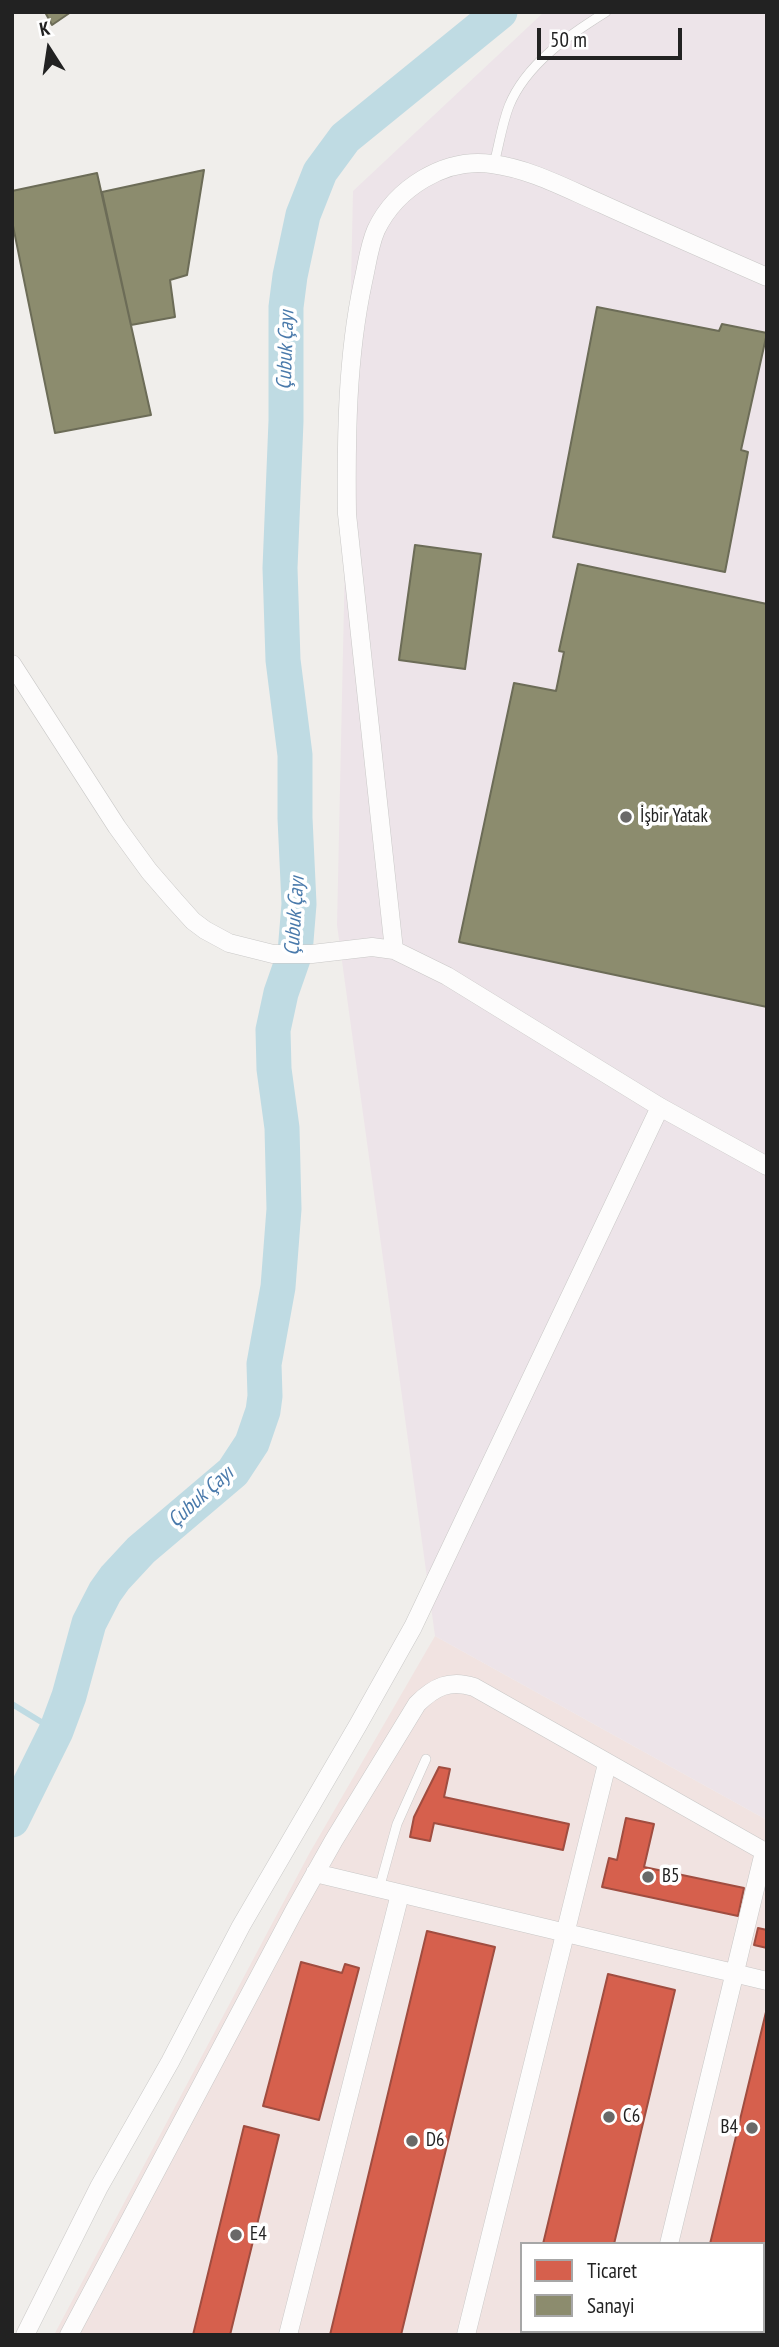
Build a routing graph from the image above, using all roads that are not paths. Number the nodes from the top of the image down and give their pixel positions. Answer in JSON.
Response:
{"nodes":[{"id":1,"x":606,"y":12,"type":"edge"},
{"id":2,"x":494,"y":164,"type":"junction"},
{"id":3,"x":767,"y":277,"type":"edge"},
{"id":4,"x":12,"y":664,"type":"edge"},
{"id":5,"x":394,"y":950,"type":"junction"},
{"id":6,"x":660,"y":1107,"type":"junction"},
{"id":7,"x":767,"y":1166,"type":"edge"},
{"id":8,"x":426,"y":1759,"type":"dead end"},
{"id":9,"x":607,"y":1764,"type":"junction"},
{"id":10,"x":766,"y":1853,"type":"edge"},
{"id":11,"x":316,"y":1873,"type":"junction"},
{"id":12,"x":379,"y":1889,"type":"junction"},
{"id":13,"x":400,"y":1894,"type":"junction"},
{"id":14,"x":565,"y":1934,"type":"junction"},
{"id":15,"x":735,"y":1974,"type":"junction"},
{"id":16,"x":767,"y":1981,"type":"edge"},
{"id":17,"x":669,"y":2242,"type":"edge"},
{"id":18,"x":25,"y":2335,"type":"edge"},
{"id":19,"x":69,"y":2335,"type":"edge"},
{"id":20,"x":288,"y":2335,"type":"edge"},
{"id":21,"x":466,"y":2335,"type":"edge"}],
"edges":[{"from":1,"to":2,"type":"lane"},
{"from":2,"to":3,"type":"street"},
{"from":2,"to":5,"type":"street"},
{"from":4,"to":5,"type":"street"},
{"from":5,"to":6,"type":"street"},
{"from":6,"to":7,"type":"street"},
{"from":6,"to":18,"type":"street"},
{"from":8,"to":12,"type":"lane"},
{"from":9,"to":10,"type":"street"},
{"from":9,"to":11,"type":"street"},
{"from":9,"to":14,"type":"street"},
{"from":10,"to":15,"type":"street"},
{"from":11,"to":12,"type":"street"},
{"from":11,"to":19,"type":"street"},
{"from":12,"to":13,"type":"street"},
{"from":13,"to":14,"type":"street"},
{"from":13,"to":20,"type":"street"},
{"from":14,"to":15,"type":"street"},
{"from":14,"to":21,"type":"street"},
{"from":15,"to":16,"type":"street"},
{"from":15,"to":17,"type":"street"}]}
